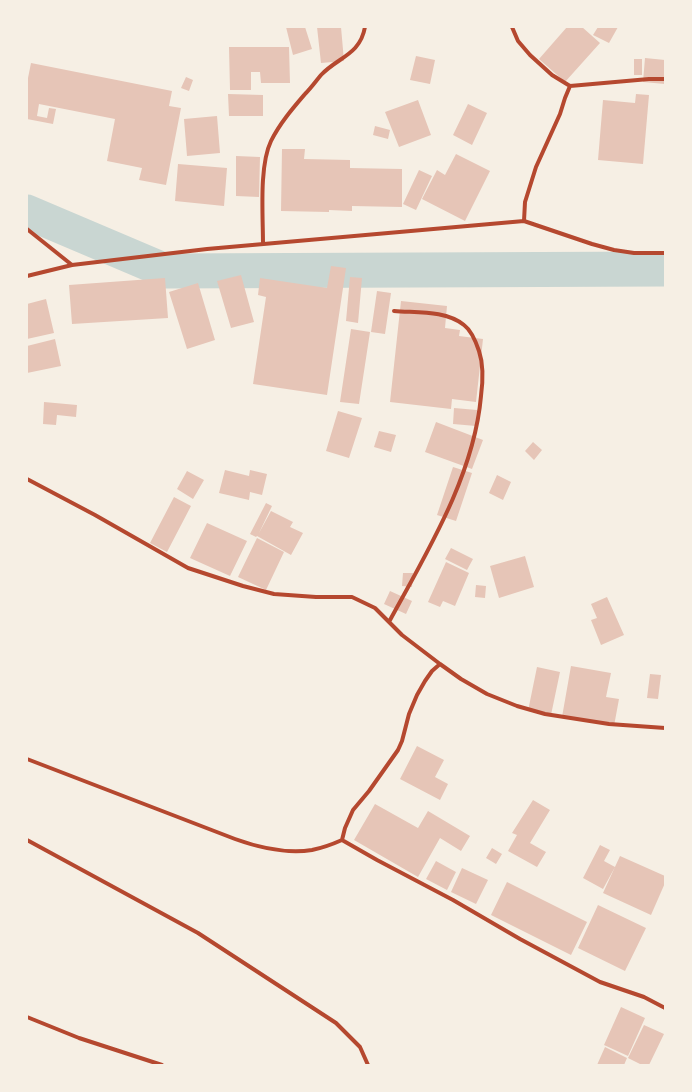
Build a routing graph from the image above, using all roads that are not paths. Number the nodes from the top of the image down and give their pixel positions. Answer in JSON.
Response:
{"nodes":[{"id":1,"x":365,"y":27,"type":"edge"},
{"id":2,"x":512,"y":27,"type":"edge"},
{"id":3,"x":665,"y":79,"type":"edge"},
{"id":4,"x":570,"y":86,"type":"junction"},
{"id":5,"x":524,"y":221,"type":"junction"},
{"id":6,"x":27,"y":229,"type":"edge"},
{"id":7,"x":264,"y":244,"type":"junction"},
{"id":8,"x":665,"y":254,"type":"edge"},
{"id":9,"x":72,"y":265,"type":"junction"},
{"id":10,"x":27,"y":276,"type":"edge"},
{"id":11,"x":394,"y":311,"type":"dead end"},
{"id":12,"x":27,"y":479,"type":"edge"},
{"id":13,"x":389,"y":622,"type":"junction"},
{"id":14,"x":440,"y":664,"type":"junction"},
{"id":15,"x":665,"y":728,"type":"edge"},
{"id":16,"x":27,"y":759,"type":"edge"},
{"id":17,"x":27,"y":840,"type":"edge"},
{"id":18,"x":342,"y":840,"type":"junction"},
{"id":19,"x":665,"y":1008,"type":"edge"},
{"id":20,"x":27,"y":1017,"type":"edge"},
{"id":21,"x":162,"y":1065,"type":"edge"},
{"id":22,"x":368,"y":1065,"type":"edge"}],
"edges":[{"from":1,"to":7,"type":"street"},
{"from":2,"to":4,"type":"street"},
{"from":3,"to":4,"type":"street"},
{"from":4,"to":5,"type":"street"},
{"from":5,"to":7,"type":"street"},
{"from":5,"to":8,"type":"street"},
{"from":6,"to":9,"type":"street"},
{"from":7,"to":9,"type":"street"},
{"from":9,"to":10,"type":"street"},
{"from":11,"to":13,"type":"street"},
{"from":12,"to":13,"type":"street"},
{"from":13,"to":14,"type":"street"},
{"from":14,"to":15,"type":"street"},
{"from":14,"to":18,"type":"street"},
{"from":16,"to":18,"type":"street"},
{"from":17,"to":22,"type":"street"},
{"from":18,"to":19,"type":"street"},
{"from":20,"to":21,"type":"street"}]}
